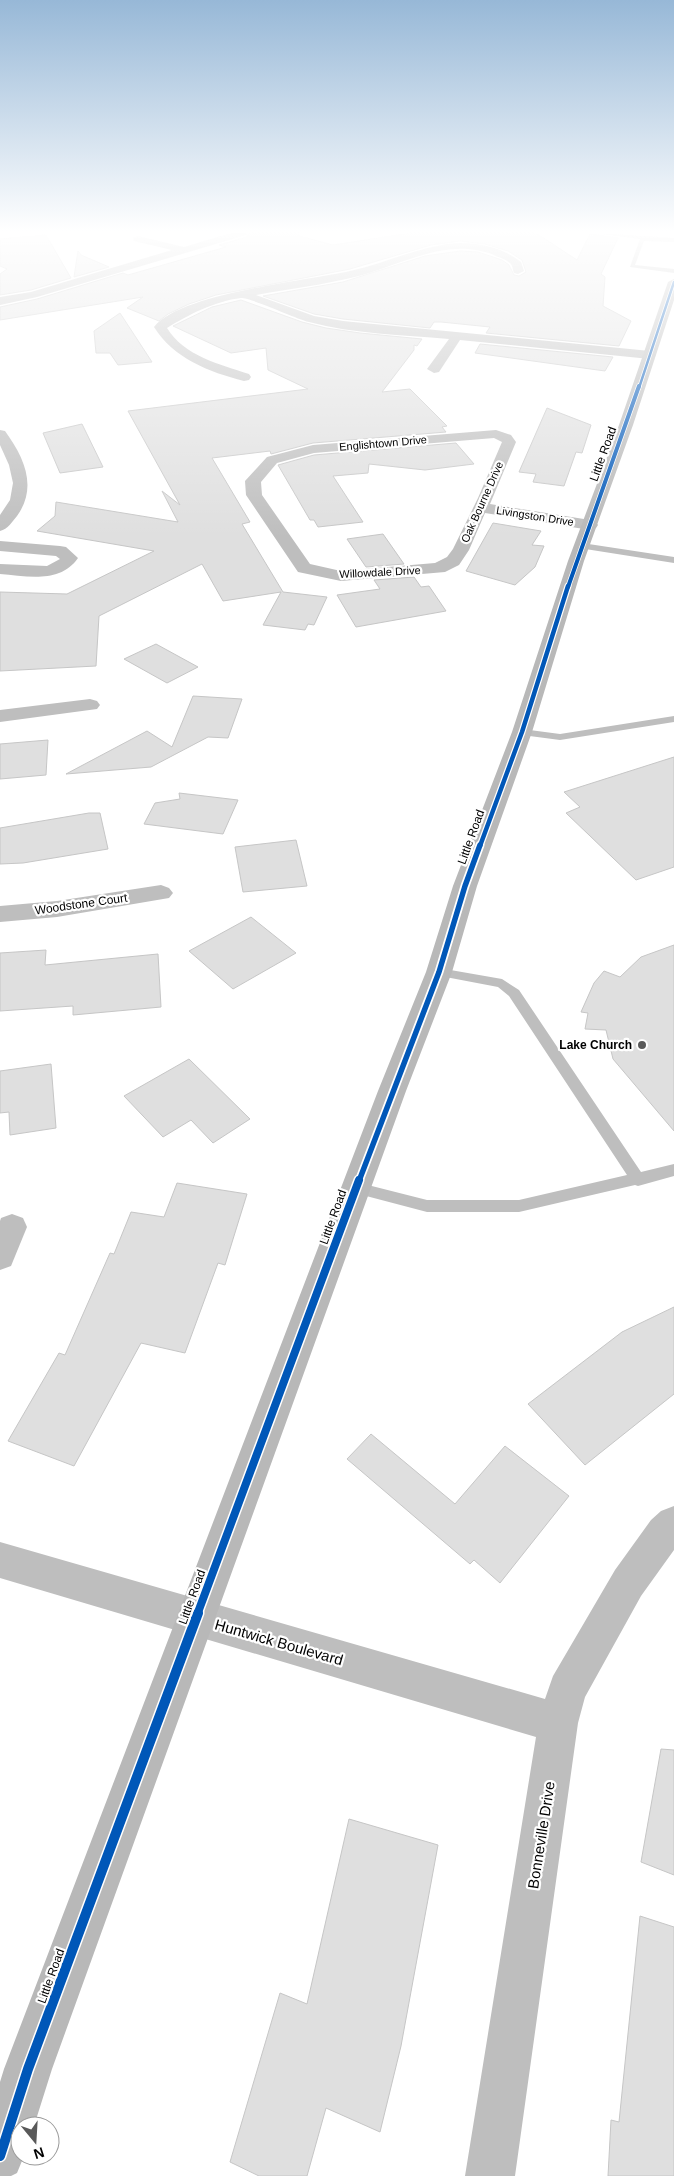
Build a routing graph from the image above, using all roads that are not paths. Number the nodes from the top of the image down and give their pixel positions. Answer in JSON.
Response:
{"nodes":[{"id":1,"x":163,"y":335,"type":"edge"},
{"id":2,"x":442,"y":335,"type":"edge"},
{"id":3,"x":657,"y":335,"type":"edge"},
{"id":4,"x":457,"y":336,"type":"junction"},
{"id":5,"x":650,"y":354,"type":"junction"},
{"id":6,"x":434,"y":368,"type":"dead end"},
{"id":7,"x":244,"y":377,"type":"dead end"},
{"id":8,"x":0,"y":434,"type":"edge"},
{"id":9,"x":496,"y":434,"type":"joint"},
{"id":10,"x":272,"y":460,"type":"joint"},
{"id":11,"x":483,"y":502,"type":"junction"},
{"id":12,"x":0,"y":526,"type":"edge"},
{"id":13,"x":588,"y":529,"type":"junction"},
{"id":14,"x":0,"y":546,"type":"edge"},
{"id":15,"x":674,"y":560,"type":"edge"},
{"id":16,"x":439,"y":568,"type":"joint"},
{"id":17,"x":0,"y":569,"type":"edge"},
{"id":18,"x":90,"y":705,"type":"dead end"},
{"id":19,"x":0,"y":716,"type":"edge"},
{"id":20,"x":674,"y":719,"type":"edge"},
{"id":21,"x":522,"y":732,"type":"junction"},
{"id":22,"x":161,"y":893,"type":"dead end"},
{"id":23,"x":0,"y":914,"type":"edge"},
{"id":24,"x":439,"y":972,"type":"junction"},
{"id":25,"x":674,"y":1170,"type":"edge"},
{"id":26,"x":638,"y":1180,"type":"junction"},
{"id":27,"x":356,"y":1188,"type":"junction"},
{"id":28,"x":12,"y":1227,"type":"dead end"},
{"id":29,"x":0,"y":1257,"type":"edge"},
{"id":30,"x":674,"y":1524,"type":"edge"},
{"id":31,"x":0,"y":1560,"type":"edge"},
{"id":32,"x":197,"y":1618,"type":"junction"},
{"id":33,"x":558,"y":1724,"type":"junction"},
{"id":34,"x":0,"y":2156,"type":"edge"},
{"id":35,"x":490,"y":2176,"type":"edge"}],
"edges":[{"from":1,"to":7,"type":"street"},
{"from":2,"to":4,"type":"street"},
{"from":3,"to":5,"type":"street","name":"Little Road"},
{"from":4,"to":5,"type":"street"},
{"from":4,"to":6,"type":"street"},
{"from":5,"to":13,"type":"street","name":"Little Road"},
{"from":8,"to":12,"type":"street"},
{"from":9,"to":10,"type":"street","name":"Englishtown Drive"},
{"from":9,"to":11,"type":"street","name":"Oak Bourne Drive"},
{"from":10,"to":16,"type":"street","name":"Willowdale Drive"},
{"from":11,"to":13,"type":"street","name":"Livingston Drive"},
{"from":11,"to":16,"type":"street","name":"Oak Bourne Drive"},
{"from":13,"to":15,"type":"lane"},
{"from":13,"to":21,"type":"street","name":"Little Road"},
{"from":14,"to":17,"type":"street"},
{"from":18,"to":19,"type":"street"},
{"from":20,"to":21,"type":"lane"},
{"from":21,"to":24,"type":"street","name":"Little Road"},
{"from":22,"to":23,"type":"street","name":"Woodstone Court"},
{"from":24,"to":26,"type":"lane"},
{"from":24,"to":27,"type":"street","name":"Little Road"},
{"from":25,"to":26,"type":"lane"},
{"from":26,"to":27,"type":"lane"},
{"from":27,"to":32,"type":"street","name":"Little Road"},
{"from":28,"to":29,"type":"street"},
{"from":30,"to":33,"type":"street","name":"Bonneville Drive"},
{"from":31,"to":32,"type":"street","name":"Huntwick Boulevard"},
{"from":32,"to":33,"type":"street","name":"Huntwick Boulevard"},
{"from":32,"to":34,"type":"street","name":"Little Road"},
{"from":33,"to":35,"type":"street","name":"Bonneville Drive"}]}
